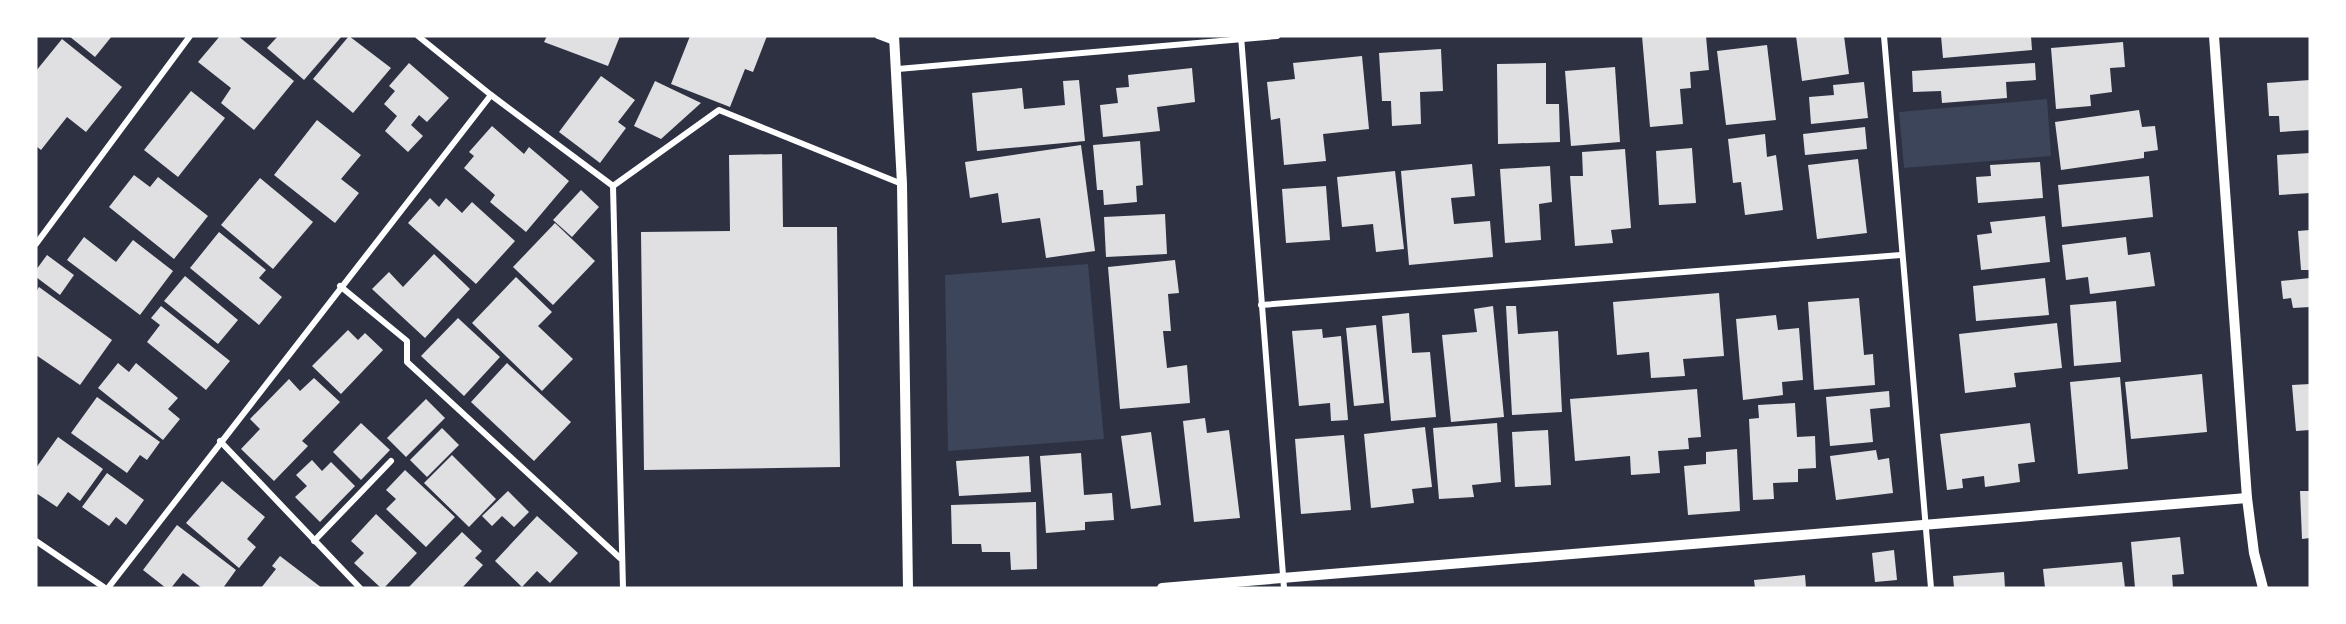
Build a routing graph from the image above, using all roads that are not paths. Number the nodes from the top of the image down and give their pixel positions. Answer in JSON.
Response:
{"nodes":[{"id":1,"x":190,"y":36,"type":"edge"},
{"id":2,"x":418,"y":36,"type":"edge"},
{"id":3,"x":879,"y":36,"type":"edge"},
{"id":4,"x":1276,"y":36,"type":"edge"},
{"id":5,"x":1884,"y":36,"type":"edge"},
{"id":6,"x":2214,"y":36,"type":"edge"},
{"id":7,"x":1241,"y":37,"type":"edge"},
{"id":8,"x":894,"y":39,"type":"edge"},
{"id":9,"x":898,"y":69,"type":"junction"},
{"id":10,"x":491,"y":95,"type":"junction"},
{"id":11,"x":902,"y":184,"type":"junction"},
{"id":12,"x":613,"y":186,"type":"junction"},
{"id":13,"x":36,"y":244,"type":"edge"},
{"id":14,"x":1901,"y":255,"type":"junction"},
{"id":15,"x":340,"y":286,"type":"junction"},
{"id":16,"x":1262,"y":305,"type":"junction"},
{"id":17,"x":220,"y":441,"type":"junction"},
{"id":18,"x":391,"y":461,"type":"dead end"},
{"id":19,"x":2247,"y":498,"type":"junction"},
{"id":20,"x":1926,"y":526,"type":"junction"},
{"id":21,"x":36,"y":541,"type":"edge"},
{"id":22,"x":314,"y":541,"type":"junction"},
{"id":23,"x":620,"y":558,"type":"junction"},
{"id":24,"x":1284,"y":582,"type":"edge"},
{"id":25,"x":106,"y":588,"type":"edge"},
{"id":26,"x":360,"y":588,"type":"edge"},
{"id":27,"x":623,"y":588,"type":"edge"},
{"id":28,"x":908,"y":588,"type":"edge"},
{"id":29,"x":1162,"y":588,"type":"edge"},
{"id":30,"x":1931,"y":588,"type":"edge"},
{"id":31,"x":2263,"y":588,"type":"edge"}],
"edges":[{"from":1,"to":13,"type":"street"},
{"from":2,"to":10,"type":"street"},
{"from":3,"to":8,"type":"street"},
{"from":4,"to":7,"type":"street"},
{"from":5,"to":14,"type":"street"},
{"from":6,"to":19,"type":"street"},
{"from":7,"to":9,"type":"street"},
{"from":7,"to":16,"type":"street"},
{"from":8,"to":9,"type":"street"},
{"from":9,"to":11,"type":"street"},
{"from":10,"to":12,"type":"street"},
{"from":10,"to":15,"type":"street"},
{"from":11,"to":12,"type":"street"},
{"from":11,"to":28,"type":"street"},
{"from":12,"to":23,"type":"street"},
{"from":14,"to":16,"type":"street"},
{"from":14,"to":20,"type":"street"},
{"from":15,"to":17,"type":"street"},
{"from":15,"to":23,"type":"street"},
{"from":16,"to":24,"type":"street"},
{"from":17,"to":22,"type":"street"},
{"from":17,"to":25,"type":"street"},
{"from":18,"to":22,"type":"street"},
{"from":19,"to":20,"type":"street"},
{"from":19,"to":31,"type":"street"},
{"from":20,"to":24,"type":"street"},
{"from":20,"to":30,"type":"street"},
{"from":21,"to":25,"type":"street"},
{"from":22,"to":26,"type":"street"},
{"from":23,"to":27,"type":"street"},
{"from":24,"to":29,"type":"street"}]}
